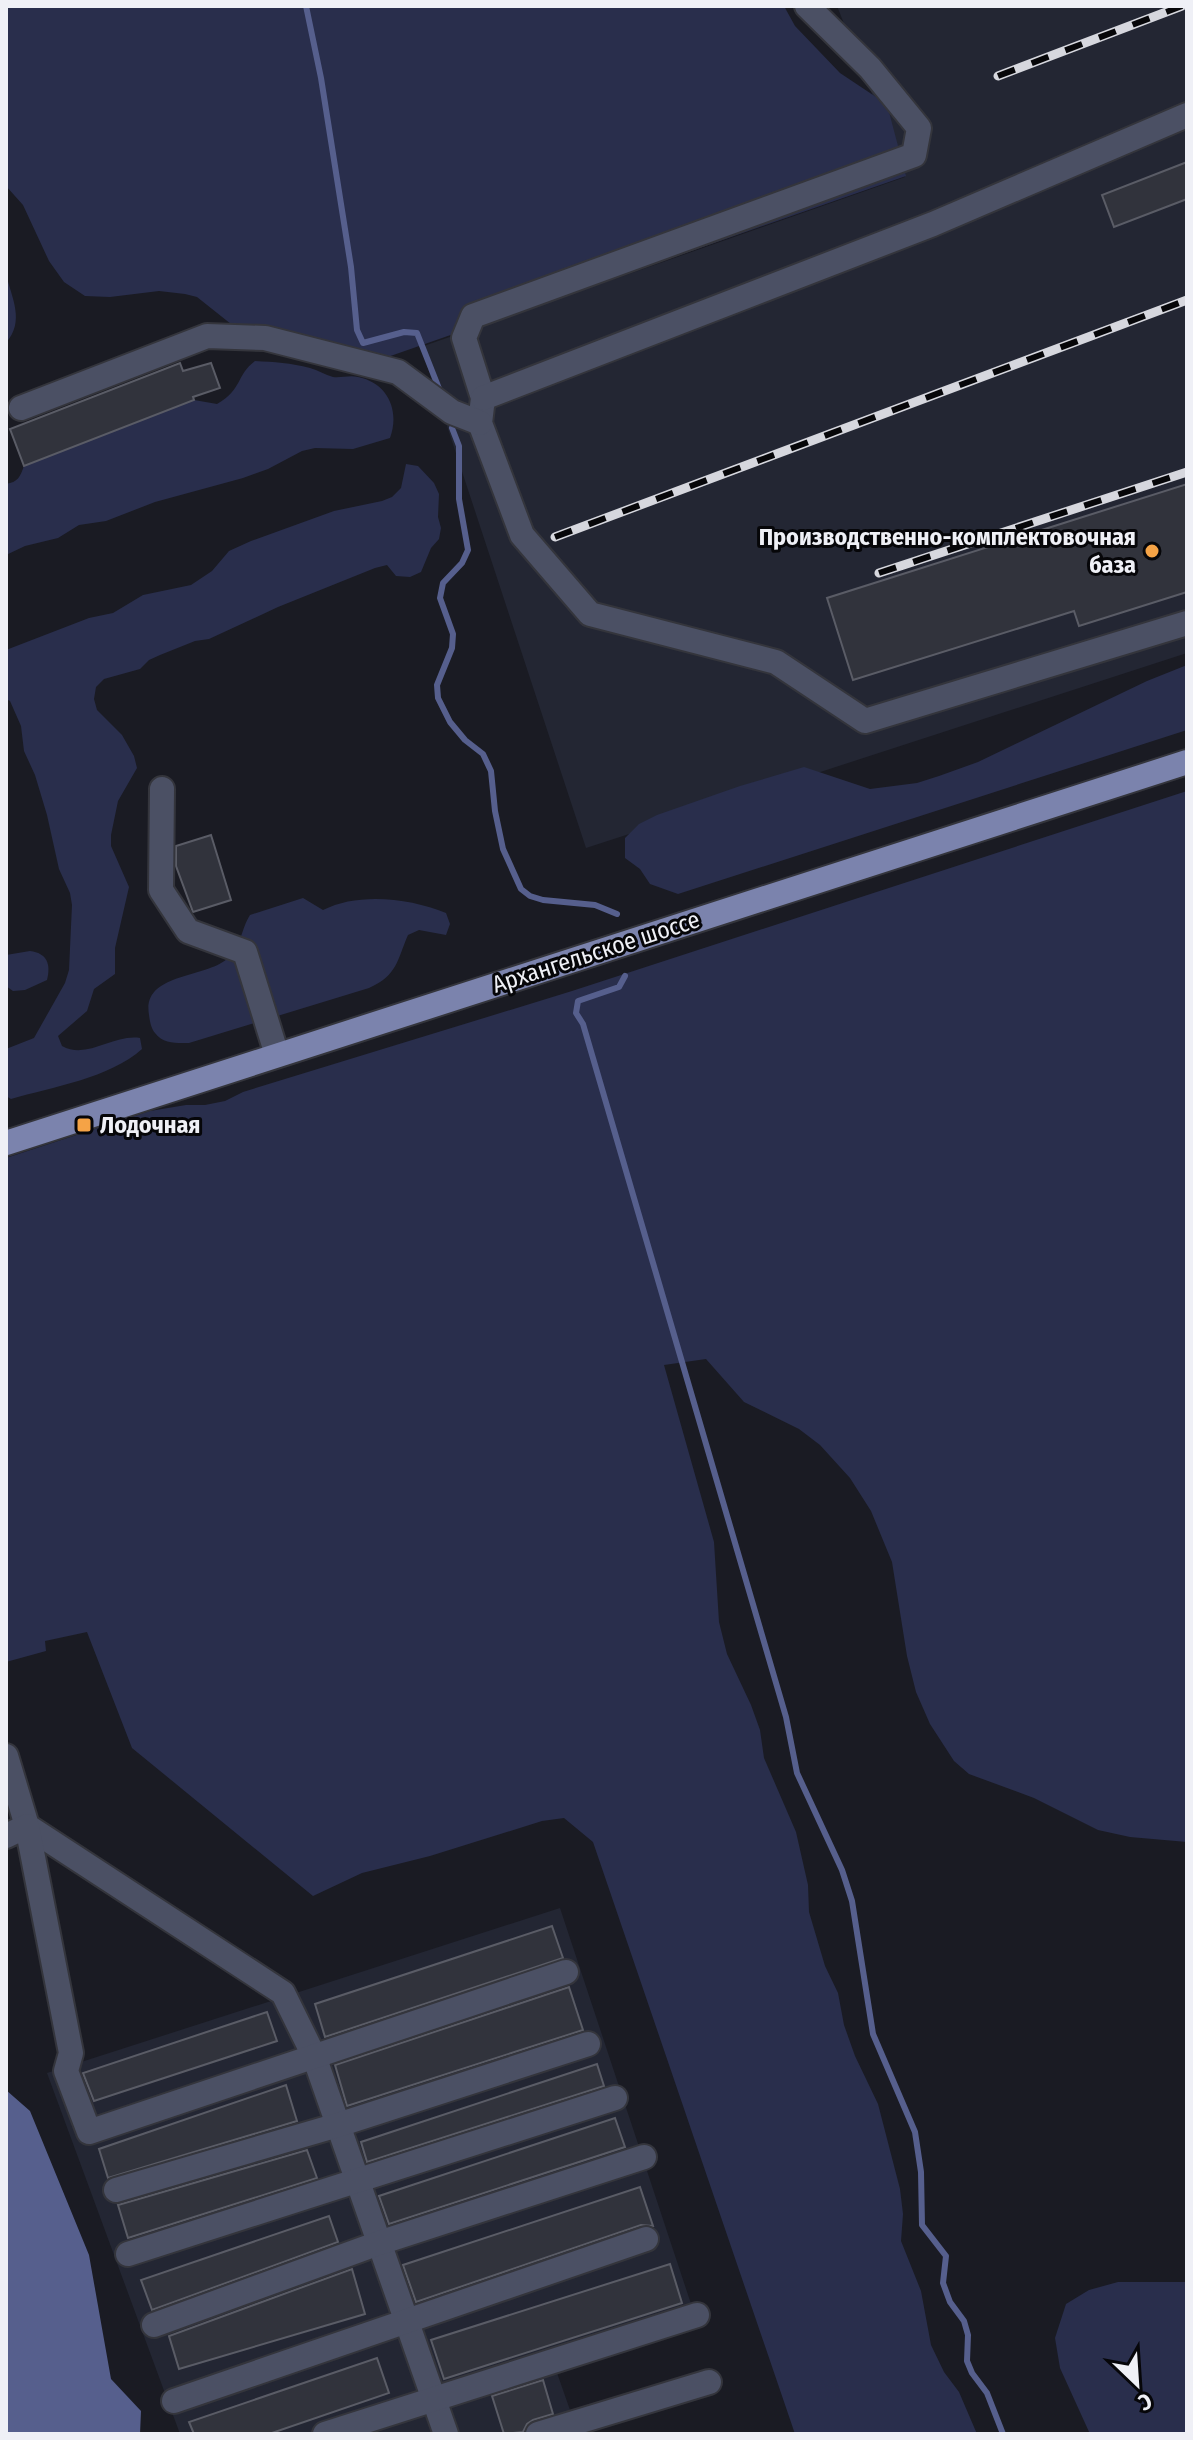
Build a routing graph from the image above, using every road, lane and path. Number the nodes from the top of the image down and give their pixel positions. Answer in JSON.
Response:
{"nodes":[{"id":1,"x":807,"y":6,"type":"edge"},
{"id":2,"x":1187,"y":115,"type":"edge"},
{"id":3,"x":483,"y":398,"type":"junction"},
{"id":4,"x":21,"y":408,"type":"dead end"},
{"id":5,"x":480,"y":423,"type":"junction"},
{"id":6,"x":1187,"y":623,"type":"edge"},
{"id":7,"x":1187,"y":762,"type":"edge"},
{"id":8,"x":162,"y":789,"type":"dead end"},
{"id":9,"x":277,"y":1055,"type":"junction"},
{"id":10,"x":6,"y":1143,"type":"edge"},
{"id":11,"x":6,"y":1756,"type":"edge"},
{"id":12,"x":16,"y":1831,"type":"edge"},
{"id":13,"x":566,"y":1972,"type":"dead end"},
{"id":14,"x":588,"y":2044,"type":"dead end"},
{"id":15,"x":314,"y":2056,"type":"junction"},
{"id":16,"x":615,"y":2098,"type":"dead end"},
{"id":17,"x":338,"y":2125,"type":"junction"},
{"id":18,"x":644,"y":2157,"type":"dead end"},
{"id":19,"x":358,"y":2181,"type":"junction"},
{"id":20,"x":116,"y":2190,"type":"dead end"},
{"id":21,"x":646,"y":2239,"type":"dead end"},
{"id":22,"x":379,"y":2243,"type":"junction"},
{"id":23,"x":128,"y":2254,"type":"dead end"},
{"id":24,"x":697,"y":2315,"type":"dead end"},
{"id":25,"x":405,"y":2322,"type":"junction"},
{"id":26,"x":154,"y":2325,"type":"dead end"},
{"id":27,"x":709,"y":2382,"type":"dead end"},
{"id":28,"x":433,"y":2399,"type":"junction"},
{"id":29,"x":174,"y":2401,"type":"dead end"},
{"id":30,"x":325,"y":2434,"type":"edge"},
{"id":31,"x":446,"y":2434,"type":"edge"},
{"id":32,"x":538,"y":2434,"type":"edge"}],
"edges":[{"from":1,"to":3,"type":"lane"},
{"from":2,"to":3,"type":"lane"},
{"from":3,"to":5,"type":"lane"},
{"from":4,"to":5,"type":"lane"},
{"from":5,"to":6,"type":"lane"},
{"from":7,"to":9,"type":"main road","name":"Архангельское шоссе"},
{"from":8,"to":9,"type":"lane"},
{"from":9,"to":10,"type":"main road","name":"Архангельское шоссе"},
{"from":11,"to":12,"type":"lane"},
{"from":12,"to":15,"type":"lane"},
{"from":12,"to":15,"type":"lane"},
{"from":13,"to":15,"type":"lane"},
{"from":14,"to":17,"type":"lane"},
{"from":15,"to":17,"type":"lane"},
{"from":16,"to":19,"type":"lane"},
{"from":17,"to":19,"type":"lane"},
{"from":17,"to":20,"type":"lane"},
{"from":18,"to":22,"type":"lane"},
{"from":19,"to":22,"type":"lane"},
{"from":19,"to":23,"type":"lane"},
{"from":21,"to":25,"type":"lane"},
{"from":22,"to":25,"type":"lane"},
{"from":22,"to":26,"type":"lane"},
{"from":24,"to":28,"type":"lane"},
{"from":25,"to":28,"type":"lane"},
{"from":25,"to":29,"type":"lane"},
{"from":27,"to":32,"type":"lane"},
{"from":28,"to":30,"type":"lane"},
{"from":28,"to":31,"type":"lane"}]}
